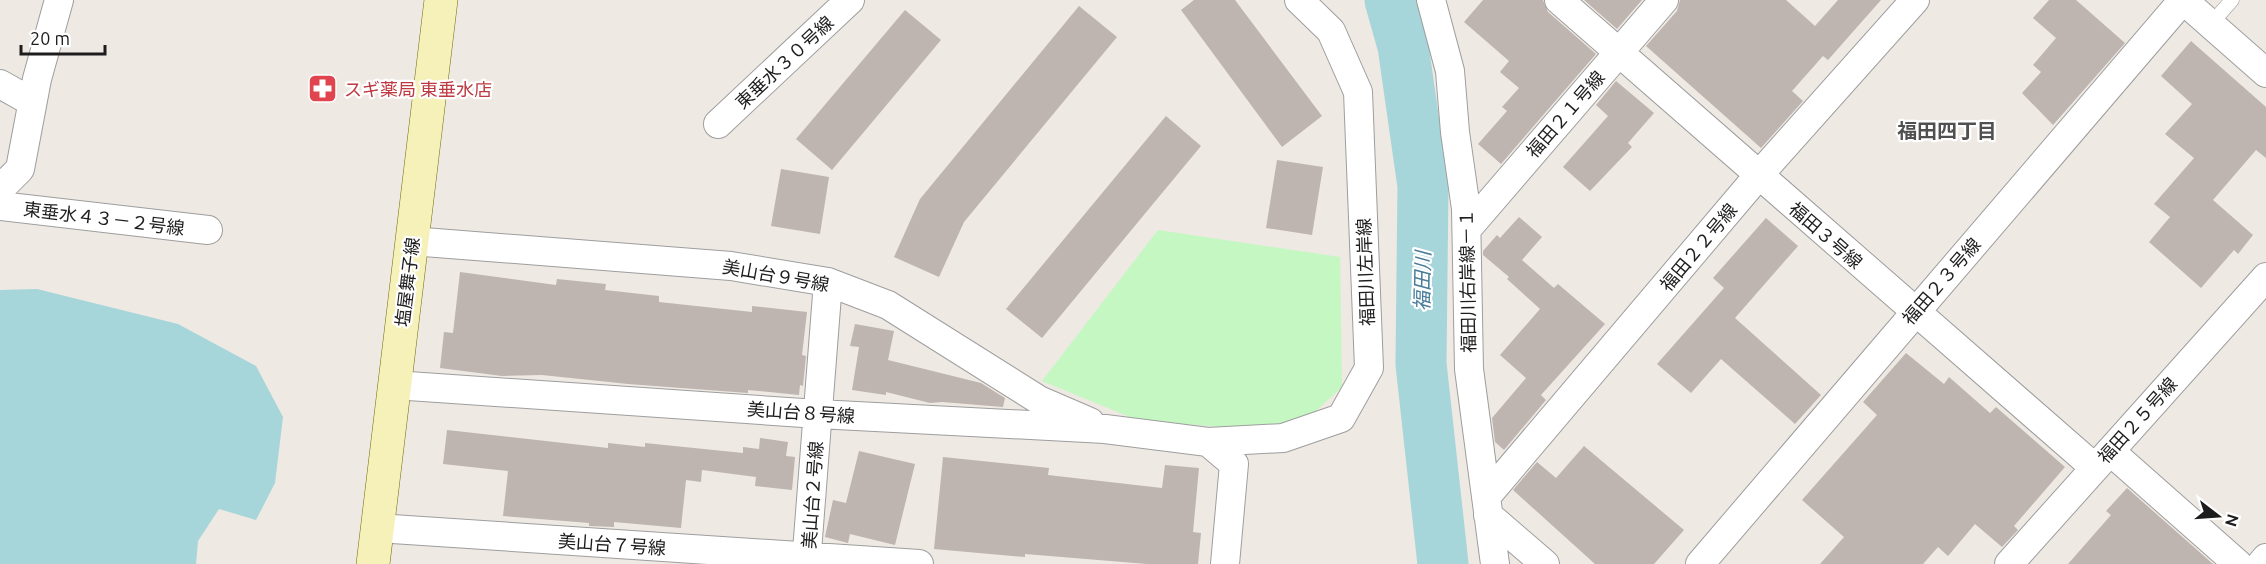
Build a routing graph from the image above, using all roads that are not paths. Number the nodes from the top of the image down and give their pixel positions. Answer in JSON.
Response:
{"nodes":[{"id":1,"x":59,"y":0,"type":"edge"},
{"id":2,"x":441,"y":0,"type":"edge"},
{"id":3,"x":849,"y":0,"type":"edge"},
{"id":4,"x":1299,"y":0,"type":"edge"},
{"id":5,"x":1431,"y":0,"type":"edge"},
{"id":6,"x":1559,"y":0,"type":"edge"},
{"id":7,"x":1664,"y":0,"type":"edge"},
{"id":8,"x":1915,"y":0,"type":"edge"},
{"id":9,"x":2183,"y":0,"type":"edge"},
{"id":10,"x":2232,"y":0,"type":"edge"},
{"id":11,"x":2211,"y":24,"type":"junction"},
{"id":12,"x":1619,"y":53,"type":"junction"},
{"id":13,"x":2266,"y":73,"type":"edge"},
{"id":14,"x":0,"y":84,"type":"edge"},
{"id":15,"x":32,"y":102,"type":"junction"},
{"id":16,"x":718,"y":124,"type":"dead end"},
{"id":17,"x":1758,"y":176,"type":"junction"},
{"id":18,"x":0,"y":189,"type":"edge"},
{"id":19,"x":0,"y":206,"type":"edge"},
{"id":20,"x":1467,"y":228,"type":"junction"},
{"id":21,"x":208,"y":230,"type":"dead end"},
{"id":22,"x":411,"y":242,"type":"junction"},
{"id":23,"x":2266,"y":277,"type":"edge"},
{"id":24,"x":828,"y":282,"type":"junction"},
{"id":25,"x":1914,"y":312,"type":"junction"},
{"id":26,"x":394,"y":385,"type":"junction"},
{"id":27,"x":818,"y":414,"type":"junction"},
{"id":28,"x":1105,"y":429,"type":"junction"},
{"id":29,"x":1208,"y":442,"type":"junction"},
{"id":30,"x":2103,"y":459,"type":"junction"},
{"id":31,"x":1487,"y":506,"type":"junction"},
{"id":32,"x":377,"y":528,"type":"junction"},
{"id":33,"x":2266,"y":558,"type":"edge"},
{"id":34,"x":807,"y":560,"type":"edge"},
{"id":35,"x":373,"y":564,"type":"edge"},
{"id":36,"x":919,"y":564,"type":"edge"},
{"id":37,"x":1225,"y":564,"type":"edge"},
{"id":38,"x":1495,"y":564,"type":"edge"},
{"id":39,"x":1545,"y":564,"type":"edge"},
{"id":40,"x":1700,"y":564,"type":"edge"},
{"id":41,"x":2009,"y":564,"type":"edge"},
{"id":42,"x":2238,"y":564,"type":"edge"},
{"id":43,"x":2261,"y":564,"type":"edge"}],
"edges":[{"from":1,"to":15,"type":"street"},
{"from":2,"to":22,"type":"street","name":"塩屋舞子線"},
{"from":3,"to":16,"type":"street","name":"東垂水３０号線"},
{"from":4,"to":29,"type":"street","name":"福田川左岸線"},
{"from":5,"to":20,"type":"street","name":"福田川右岸線－１"},
{"from":6,"to":12,"type":"street","name":"福田３号線"},
{"from":7,"to":12,"type":"street","name":"福田２１号線"},
{"from":8,"to":17,"type":"street","name":"福田２２号線"},
{"from":9,"to":11,"type":"street"},
{"from":9,"to":25,"type":"street","name":"福田２３号線"},
{"from":10,"to":11,"type":"lane"},
{"from":11,"to":13,"type":"street"},
{"from":12,"to":17,"type":"street","name":"福田３号線"},
{"from":12,"to":20,"type":"street","name":"福田２１号線"},
{"from":14,"to":15,"type":"street"},
{"from":15,"to":18,"type":"street"},
{"from":17,"to":25,"type":"street","name":"福田３号線"},
{"from":17,"to":31,"type":"street","name":"福田２２号線"},
{"from":19,"to":21,"type":"street","name":"東垂水４３－２号線"},
{"from":20,"to":31,"type":"street","name":"福田川右岸線－１"},
{"from":22,"to":24,"type":"street","name":"美山台９号線"},
{"from":22,"to":26,"type":"street","name":"塩屋舞子線"},
{"from":23,"to":30,"type":"street","name":"福田２５号線"},
{"from":24,"to":27,"type":"street","name":"美山台２号線"},
{"from":24,"to":28,"type":"street","name":"美山台９号線"},
{"from":25,"to":30,"type":"street","name":"福田３号線"},
{"from":25,"to":40,"type":"street","name":"福田２３号線"},
{"from":26,"to":27,"type":"street","name":"美山台８号線"},
{"from":26,"to":32,"type":"street","name":"塩屋舞子線"},
{"from":27,"to":28,"type":"street","name":"美山台８号線"},
{"from":27,"to":34,"type":"street","name":"美山台２号線"},
{"from":28,"to":29,"type":"street","name":"美山台８号線"},
{"from":29,"to":37,"type":"street"},
{"from":30,"to":41,"type":"street","name":"福田２５号線"},
{"from":30,"to":42,"type":"street","name":"福田３号線"},
{"from":31,"to":38,"type":"street","name":"福田川右岸線－１"},
{"from":31,"to":39,"type":"street"},
{"from":32,"to":34,"type":"street","name":"美山台７号線"},
{"from":32,"to":35,"type":"street","name":"塩屋舞子線"},
{"from":33,"to":43,"type":"street"},
{"from":34,"to":36,"type":"street","name":"美山台７号線"}]}
